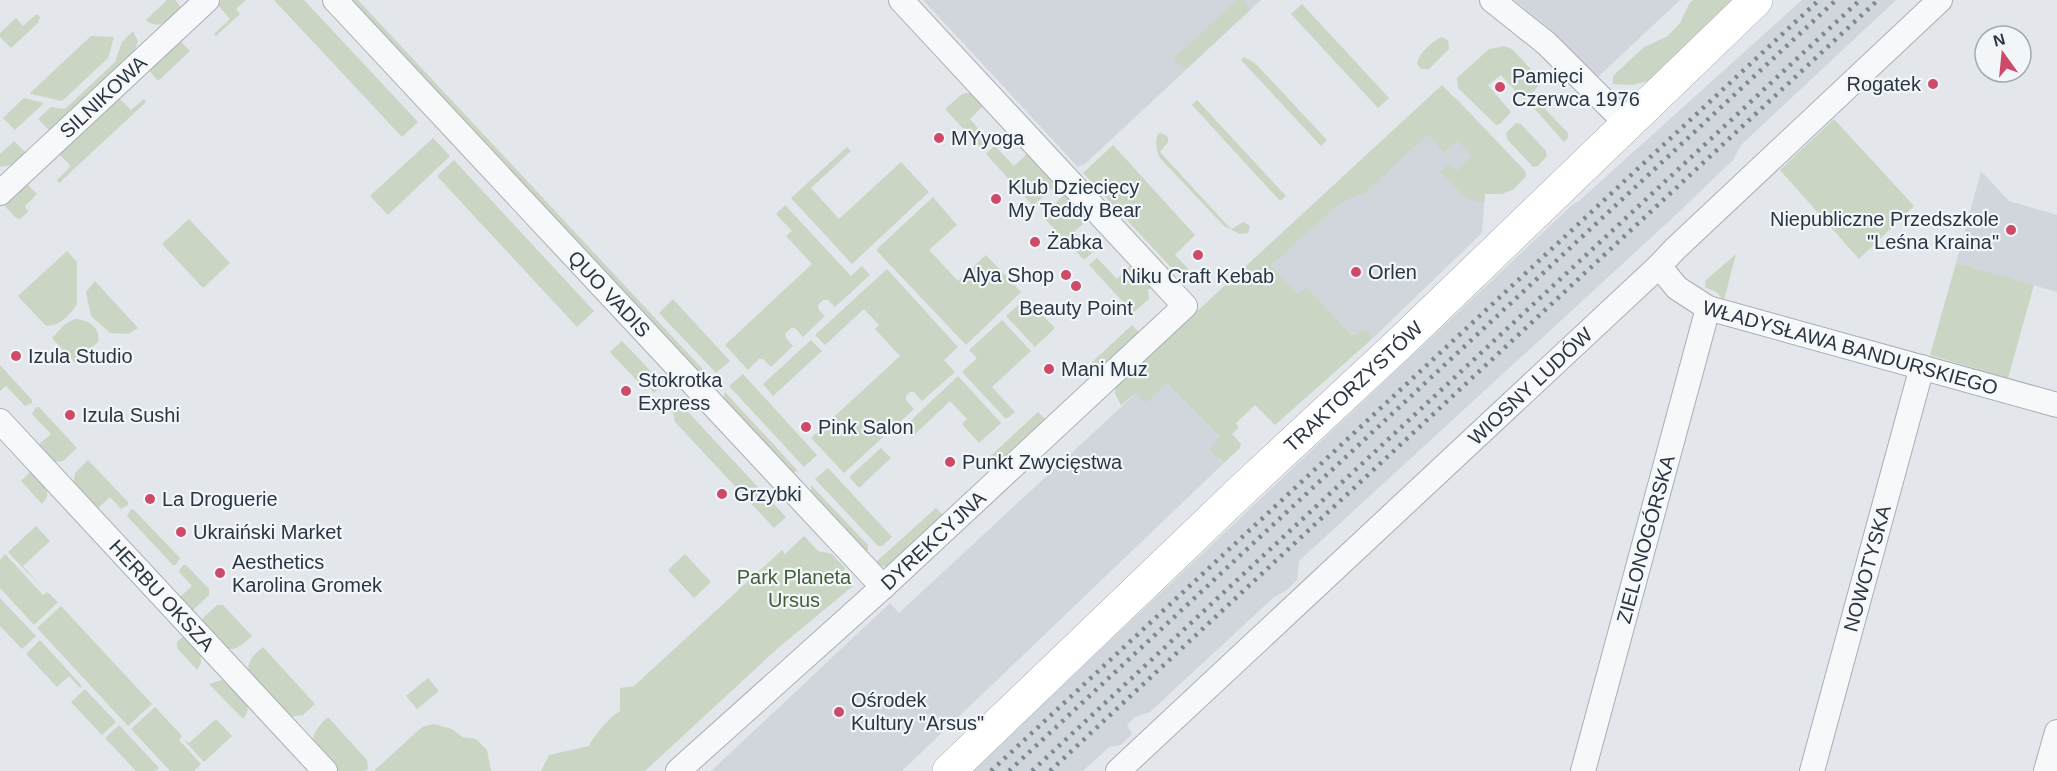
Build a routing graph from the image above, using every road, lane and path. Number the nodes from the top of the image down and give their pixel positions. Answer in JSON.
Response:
{"nodes":[{"id":1,"x":207,"y":0,"type":"edge"},
{"id":2,"x":335,"y":0,"type":"edge"},
{"id":3,"x":901,"y":0,"type":"edge"},
{"id":4,"x":1756,"y":0,"type":"edge"},
{"id":5,"x":1940,"y":0,"type":"edge"},
{"id":6,"x":1497,"y":5,"type":"edge"},
{"id":7,"x":1627,"y":124,"type":"junction"},
{"id":8,"x":0,"y":194,"type":"edge"},
{"id":9,"x":1659,"y":266,"type":"junction"},
{"id":10,"x":1708,"y":308,"type":"junction"},
{"id":11,"x":1922,"y":367,"type":"junction"},
{"id":12,"x":2057,"y":405,"type":"edge"},
{"id":13,"x":0,"y":421,"type":"edge"},
{"id":14,"x":883,"y":587,"type":"junction"},
{"id":15,"x":2057,"y":732,"type":"edge"},
{"id":16,"x":325,"y":771,"type":"edge"},
{"id":17,"x":678,"y":771,"type":"edge"},
{"id":18,"x":950,"y":771,"type":"edge"},
{"id":19,"x":1118,"y":771,"type":"edge"},
{"id":20,"x":1583,"y":771,"type":"edge"},
{"id":21,"x":1812,"y":771,"type":"edge"},
{"id":22,"x":2046,"y":771,"type":"edge"}],
"edges":[{"from":1,"to":8,"type":"street","name":"SILNIKOWA"},
{"from":2,"to":14,"type":"street","name":"QUO VADIS"},
{"from":3,"to":14,"type":"street","name":"DYREKCYJNA"},
{"from":4,"to":7,"type":"street","name":"TRAKTORZYSTÓW"},
{"from":5,"to":9,"type":"street","name":"WIOSNY LUDÓW"},
{"from":6,"to":7,"type":"street"},
{"from":7,"to":18,"type":"street","name":"TRAKTORZYSTÓW"},
{"from":9,"to":10,"type":"street","name":"WŁADYSŁAWA BANDURSKIEGO"},
{"from":9,"to":19,"type":"street","name":"WIOSNY LUDÓW"},
{"from":10,"to":11,"type":"street","name":"WŁADYSŁAWA BANDURSKIEGO"},
{"from":10,"to":20,"type":"street","name":"ZIELONOGÓRSKA"},
{"from":11,"to":12,"type":"street","name":"WŁADYSŁAWA BANDURSKIEGO"},
{"from":11,"to":21,"type":"street","name":"NOWOTYSKA"},
{"from":13,"to":16,"type":"street","name":"HERBU OKSZA"},
{"from":14,"to":17,"type":"street","name":"DYREKCYJNA"},
{"from":15,"to":22,"type":"street"}]}
